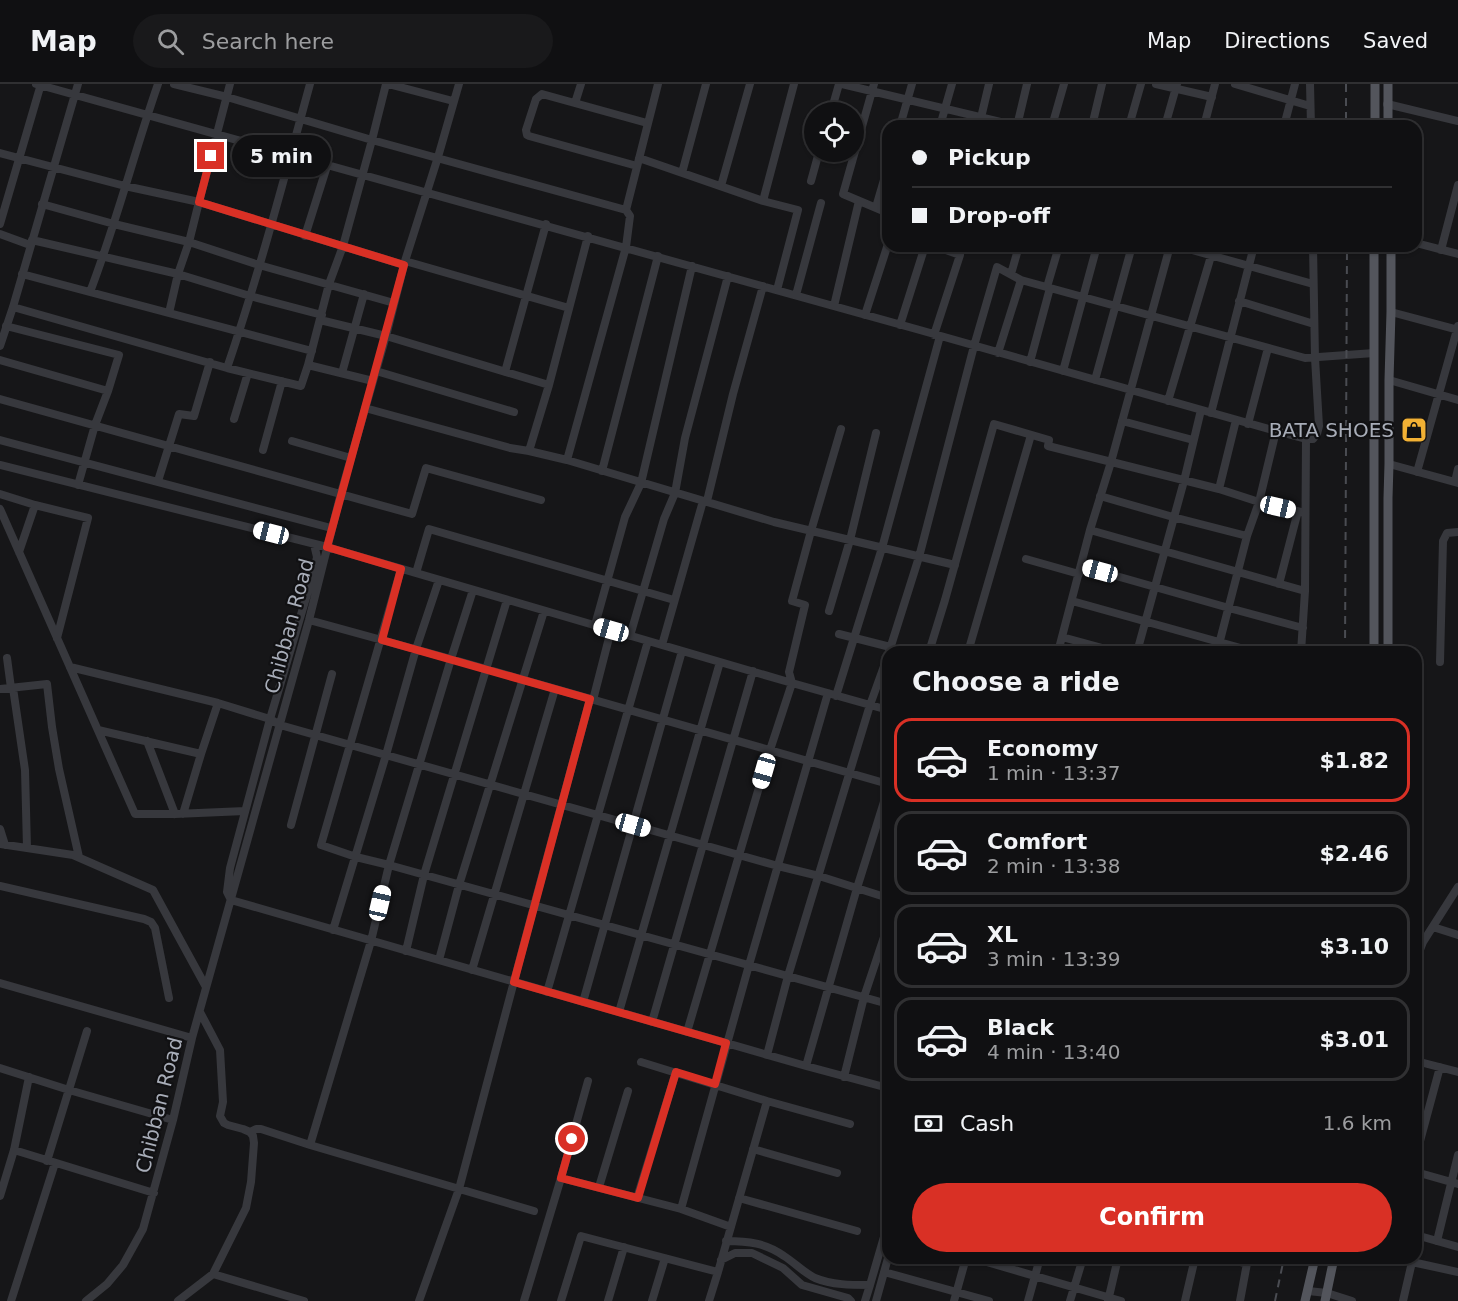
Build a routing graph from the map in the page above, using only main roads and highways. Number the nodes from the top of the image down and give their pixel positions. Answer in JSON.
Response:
{"nodes":[{"id":1,"x":1375,"y":84,"type":"edge"},
{"id":2,"x":1388,"y":84,"type":"edge"},
{"id":3,"x":1375,"y":120,"type":"edge"},
{"id":4,"x":1388,"y":120,"type":"edge"},
{"id":5,"x":1374,"y":252,"type":"edge"},
{"id":6,"x":1391,"y":252,"type":"edge"},
{"id":7,"x":1391,"y":287,"type":"junction"},
{"id":8,"x":1374,"y":288,"type":"junction"},
{"id":9,"x":1375,"y":498,"type":"junction"},
{"id":10,"x":1388,"y":498,"type":"junction"},
{"id":11,"x":1374,"y":646,"type":"edge"},
{"id":12,"x":1388,"y":646,"type":"edge"},
{"id":13,"x":1314,"y":1264,"type":"edge"},
{"id":14,"x":1333,"y":1264,"type":"edge"},
{"id":15,"x":1308,"y":1289,"type":"junction"},
{"id":16,"x":1326,"y":1295,"type":"edge"},
{"id":17,"x":1305,"y":1301,"type":"edge"}],
"edges":[{"from":1,"to":3,"type":"main road"},
{"from":2,"to":4,"type":"main road"},
{"from":5,"to":8,"type":"main road"},
{"from":6,"to":7,"type":"main road"},
{"from":7,"to":8,"type":"main road"},
{"from":7,"to":10,"type":"main road"},
{"from":8,"to":9,"type":"main road"},
{"from":9,"to":10,"type":"main road"},
{"from":9,"to":11,"type":"main road"},
{"from":10,"to":12,"type":"main road"},
{"from":13,"to":15,"type":"main road"},
{"from":14,"to":16,"type":"main road"},
{"from":15,"to":16,"type":"main road"},
{"from":15,"to":17,"type":"main road"}]}
